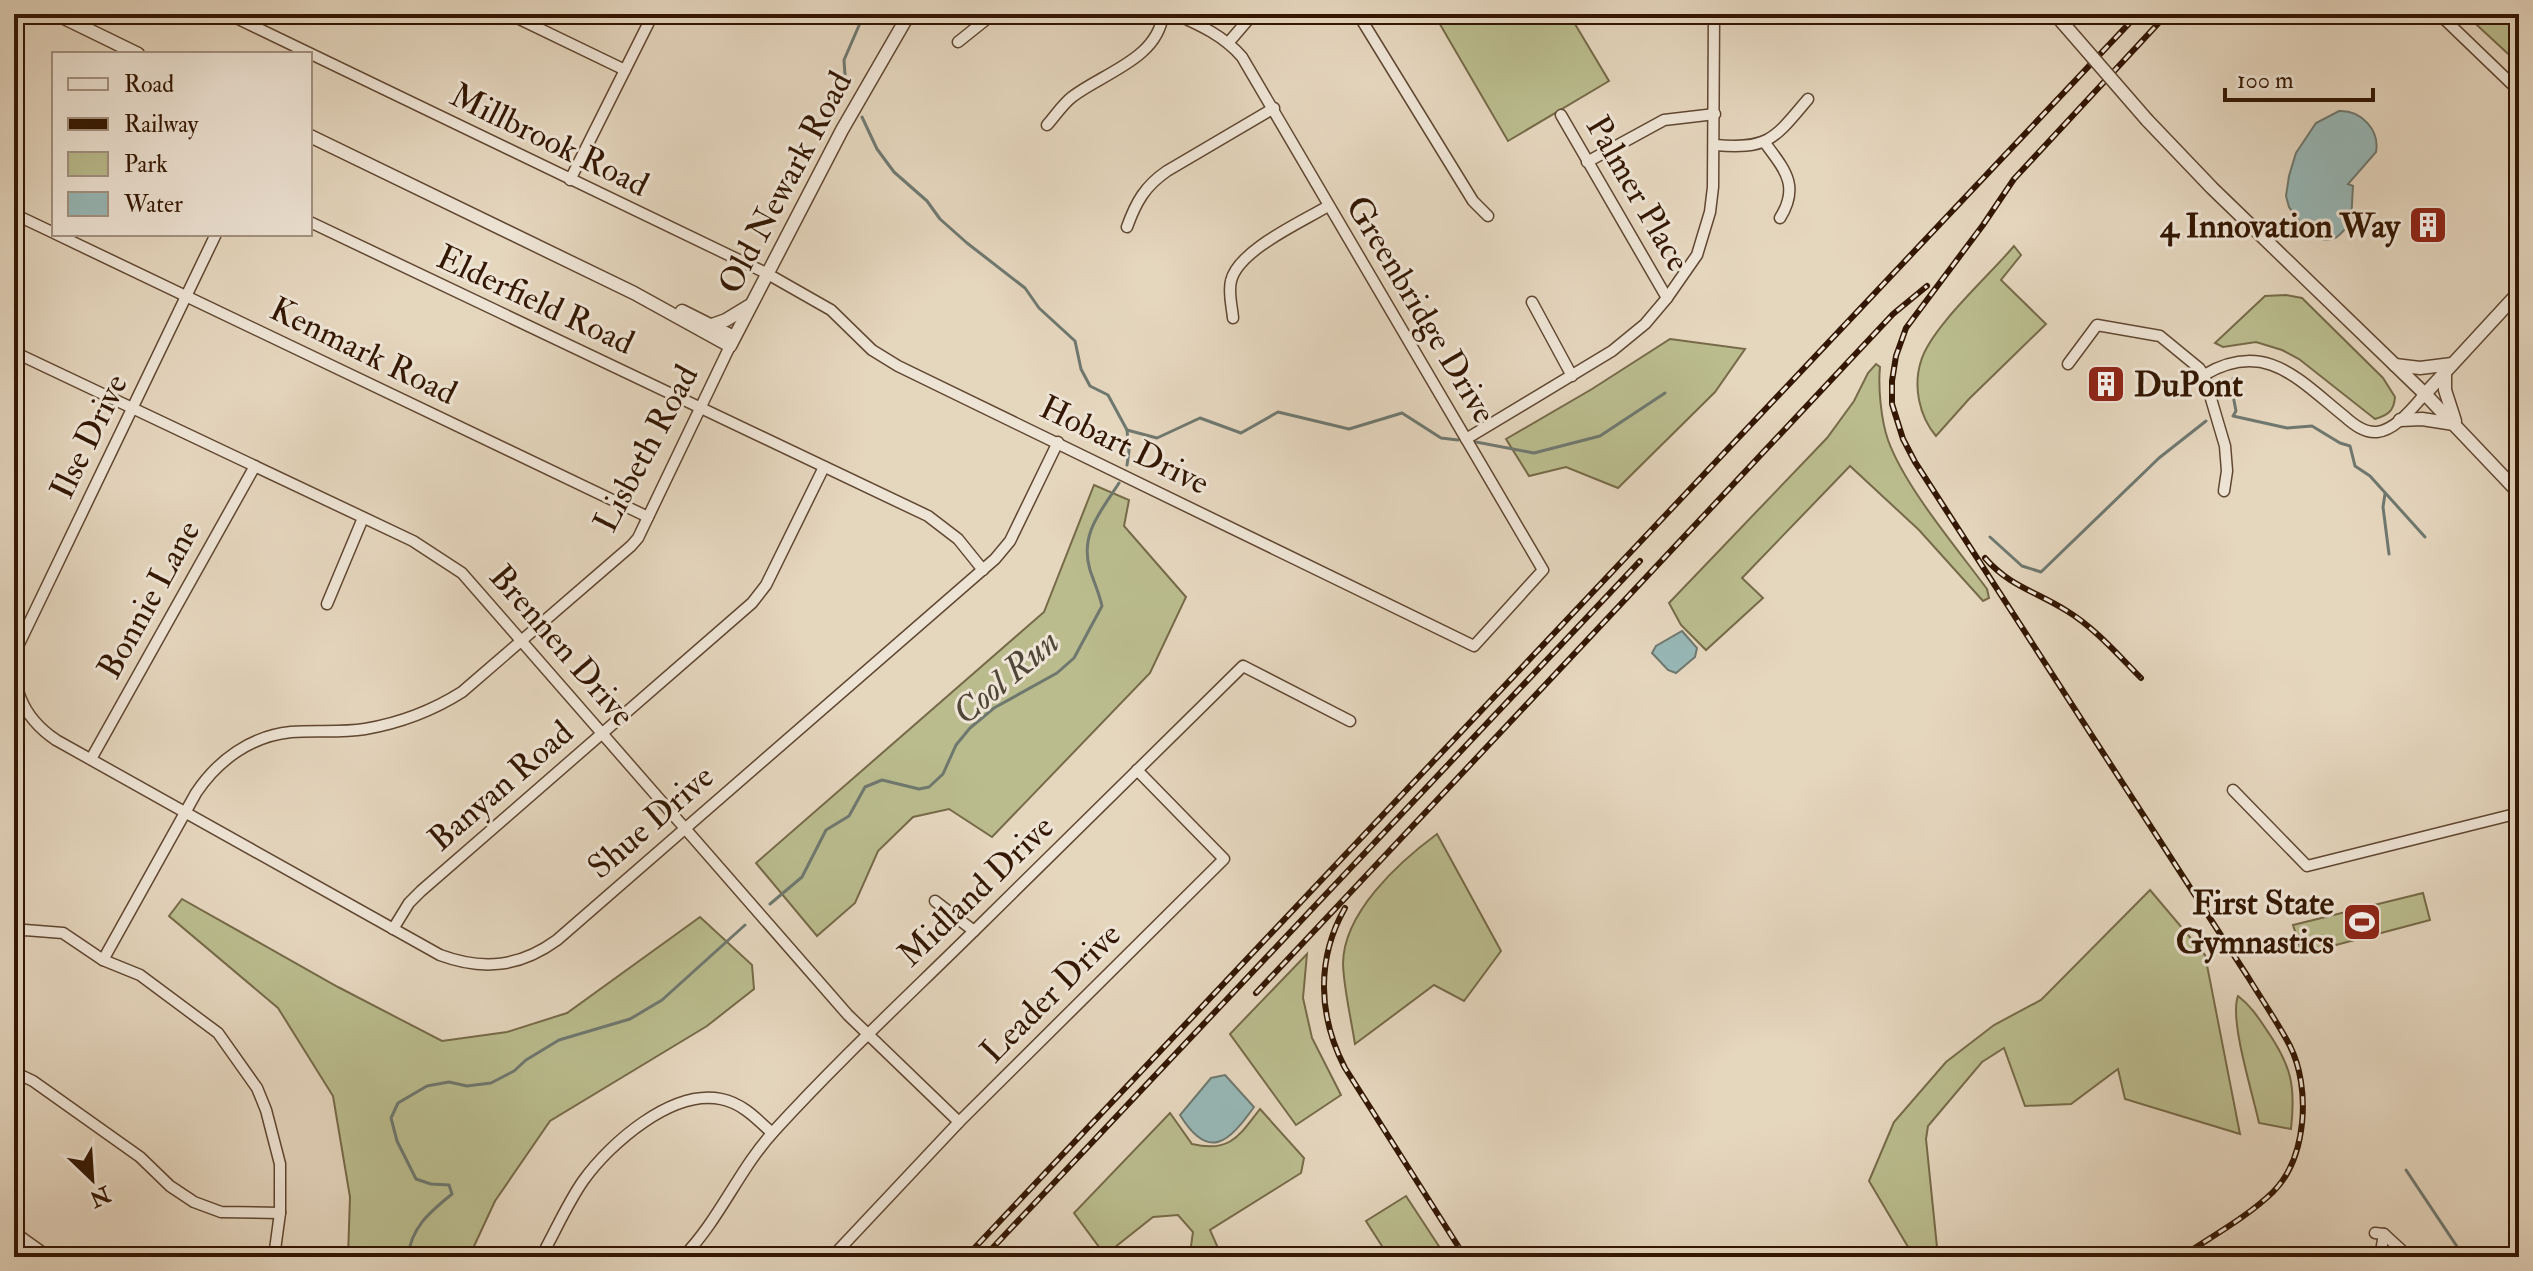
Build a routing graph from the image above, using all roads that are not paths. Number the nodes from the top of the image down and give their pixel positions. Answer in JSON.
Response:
{"nodes":[{"id":1,"x":56,"y":14,"type":"edge"},
{"id":2,"x":228,"y":14,"type":"edge"},
{"id":3,"x":509,"y":14,"type":"edge"},
{"id":4,"x":653,"y":14,"type":"edge"},
{"id":5,"x":909,"y":14,"type":"edge"},
{"id":6,"x":993,"y":14,"type":"edge"},
{"id":7,"x":1163,"y":14,"type":"edge"},
{"id":8,"x":1175,"y":14,"type":"edge"},
{"id":9,"x":1253,"y":14,"type":"edge"},
{"id":10,"x":1358,"y":14,"type":"edge"},
{"id":11,"x":1714,"y":14,"type":"edge"},
{"id":12,"x":2055,"y":14,"type":"edge"},
{"id":13,"x":2439,"y":14,"type":"edge"},
{"id":14,"x":958,"y":42,"type":"dead end"},
{"id":15,"x":1229,"y":42,"type":"junction"},
{"id":16,"x":134,"y":52,"type":"edge"},
{"id":17,"x":306,"y":52,"type":"edge"},
{"id":18,"x":312,"y":55,"type":"edge"},
{"id":19,"x":625,"y":70,"type":"junction"},
{"id":20,"x":2519,"y":91,"type":"edge"},
{"id":21,"x":1808,"y":99,"type":"dead end"},
{"id":22,"x":1274,"y":108,"type":"junction"},
{"id":23,"x":1715,"y":114,"type":"junction"},
{"id":24,"x":1561,"y":115,"type":"dead end"},
{"id":25,"x":1047,"y":125,"type":"dead end"},
{"id":26,"x":312,"y":137,"type":"edge"},
{"id":27,"x":1765,"y":143,"type":"junction"},
{"id":28,"x":1715,"y":145,"type":"junction"},
{"id":29,"x":1587,"y":162,"type":"junction"},
{"id":30,"x":570,"y":180,"type":"junction"},
{"id":31,"x":1328,"y":206,"type":"junction"},
{"id":32,"x":14,"y":214,"type":"edge"},
{"id":33,"x":1488,"y":216,"type":"dead end"},
{"id":34,"x":1780,"y":218,"type":"dead end"},
{"id":35,"x":312,"y":223,"type":"edge"},
{"id":36,"x":1127,"y":227,"type":"dead end"},
{"id":37,"x":52,"y":233,"type":"edge"},
{"id":38,"x":59,"y":236,"type":"edge"},
{"id":39,"x":215,"y":236,"type":"edge"},
{"id":40,"x":766,"y":273,"type":"junction"},
{"id":41,"x":2519,"y":292,"type":"edge"},
{"id":42,"x":634,"y":293,"type":"junction"},
{"id":43,"x":186,"y":296,"type":"junction"},
{"id":44,"x":1667,"y":298,"type":"junction"},
{"id":45,"x":1532,"y":302,"type":"dead end"},
{"id":46,"x":749,"y":306,"type":"junction"},
{"id":47,"x":1233,"y":318,"type":"dead end"},
{"id":48,"x":712,"y":325,"type":"junction"},
{"id":49,"x":732,"y":341,"type":"junction"},
{"id":50,"x":14,"y":352,"type":"edge"},
{"id":51,"x":2068,"y":364,"type":"dead end"},
{"id":52,"x":2395,"y":365,"type":"junction"},
{"id":53,"x":2448,"y":368,"type":"junction"},
{"id":54,"x":2204,"y":375,"type":"junction"},
{"id":55,"x":1572,"y":376,"type":"junction"},
{"id":56,"x":2425,"y":394,"type":"junction"},
{"id":57,"x":132,"y":408,"type":"junction"},
{"id":58,"x":700,"y":408,"type":"junction"},
{"id":59,"x":2400,"y":420,"type":"junction"},
{"id":60,"x":2456,"y":426,"type":"junction"},
{"id":61,"x":1466,"y":439,"type":"junction"},
{"id":62,"x":1058,"y":442,"type":"junction"},
{"id":63,"x":255,"y":466,"type":"junction"},
{"id":64,"x":824,"y":467,"type":"junction"},
{"id":65,"x":2224,"y":491,"type":"dead end"},
{"id":66,"x":2519,"y":493,"type":"edge"},
{"id":67,"x":648,"y":517,"type":"junction"},
{"id":68,"x":363,"y":518,"type":"junction"},
{"id":69,"x":983,"y":570,"type":"junction"},
{"id":70,"x":327,"y":604,"type":"dead end"},
{"id":71,"x":523,"y":640,"type":"junction"},
{"id":72,"x":1474,"y":646,"type":"joint"},
{"id":73,"x":1350,"y":721,"type":"dead end"},
{"id":74,"x":603,"y":733,"type":"junction"},
{"id":75,"x":91,"y":759,"type":"junction"},
{"id":76,"x":1137,"y":770,"type":"junction"},
{"id":77,"x":2233,"y":790,"type":"dead end"},
{"id":78,"x":185,"y":812,"type":"junction"},
{"id":79,"x":2519,"y":813,"type":"edge"},
{"id":80,"x":686,"y":828,"type":"junction"},
{"id":81,"x":935,"y":901,"type":"dead end"},
{"id":82,"x":393,"y":929,"type":"junction"},
{"id":83,"x":974,"y":931,"type":"junction"},
{"id":84,"x":14,"y":932,"type":"edge"},
{"id":85,"x":103,"y":960,"type":"junction"},
{"id":86,"x":866,"y":1035,"type":"junction"},
{"id":87,"x":14,"y":1072,"type":"edge"},
{"id":88,"x":959,"y":1122,"type":"junction"},
{"id":89,"x":772,"y":1133,"type":"junction"},
{"id":90,"x":280,"y":1213,"type":"junction"},
{"id":91,"x":14,"y":1232,"type":"edge"},
{"id":92,"x":49,"y":1257,"type":"edge"},
{"id":93,"x":274,"y":1257,"type":"edge"},
{"id":94,"x":541,"y":1257,"type":"edge"},
{"id":95,"x":683,"y":1257,"type":"edge"},
{"id":96,"x":832,"y":1257,"type":"edge"},
{"id":97,"x":2380,"y":1257,"type":"edge"},
{"id":98,"x":2409,"y":1257,"type":"edge"}],
"edges":[{"from":1,"to":16,"type":"street"},
{"from":2,"to":17,"type":"street","name":"Millbrook Road"},
{"from":3,"to":19,"type":"street"},
{"from":4,"to":19,"type":"street"},
{"from":5,"to":40,"type":"street","name":"Old Newark Road"},
{"from":6,"to":14,"type":"street"},
{"from":7,"to":25,"type":"street"},
{"from":8,"to":15,"type":"street","name":"Greenbridge Drive"},
{"from":9,"to":15,"type":"street"},
{"from":10,"to":33,"type":"street"},
{"from":11,"to":23,"type":"street"},
{"from":12,"to":52,"type":"street","bridge":true},
{"from":13,"to":20,"type":"street"},
{"from":15,"to":22,"type":"street","name":"Greenbridge Drive"},
{"from":18,"to":30,"type":"street","name":"Millbrook Road"},
{"from":19,"to":30,"type":"street"},
{"from":21,"to":27,"type":"street"},
{"from":22,"to":31,"type":"street","name":"Greenbridge Drive"},
{"from":22,"to":36,"type":"street"},
{"from":23,"to":28,"type":"street"},
{"from":23,"to":29,"type":"street"},
{"from":24,"to":29,"type":"street","name":"Palmer Place"},
{"from":26,"to":42,"type":"street","name":"Old Newark Road"},
{"from":27,"to":28,"type":"street"},
{"from":27,"to":34,"type":"street"},
{"from":28,"to":44,"type":"street"},
{"from":29,"to":44,"type":"street","name":"Palmer Place"},
{"from":30,"to":40,"type":"street","name":"Millbrook Road"},
{"from":31,"to":47,"type":"street"},
{"from":31,"to":61,"type":"street","name":"Greenbridge Drive"},
{"from":32,"to":37,"type":"street","name":"Kenmark Road"},
{"from":35,"to":58,"type":"street","name":"Elderfield Road"},
{"from":38,"to":43,"type":"street","name":"Kenmark Road"},
{"from":39,"to":43,"type":"street","name":"Ilse Drive"},
{"from":40,"to":46,"type":"street","name":"Old Newark Road"},
{"from":40,"to":62,"type":"street","name":"Hobart Drive"},
{"from":41,"to":53,"type":"street"},
{"from":42,"to":48,"type":"street","name":"Old Newark Road"},
{"from":42,"to":49,"type":"street","name":"Old Newark Road"},
{"from":43,"to":57,"type":"street","name":"Ilse Drive"},
{"from":43,"to":67,"type":"street","name":"Kenmark Road"},
{"from":44,"to":55,"type":"street"},
{"from":45,"to":55,"type":"street"},
{"from":46,"to":48,"type":"street"},
{"from":46,"to":49,"type":"street","name":"Old Newark Road"},
{"from":48,"to":49,"type":"street","name":"Old Newark Road"},
{"from":49,"to":58,"type":"street","name":"Lisbeth Road"},
{"from":50,"to":57,"type":"street","name":"Brennen Drive"},
{"from":51,"to":54,"type":"street"},
{"from":52,"to":53,"type":"street"},
{"from":52,"to":56,"type":"street"},
{"from":53,"to":56,"type":"street"},
{"from":53,"to":60,"type":"street"},
{"from":54,"to":59,"type":"street"},
{"from":54,"to":65,"type":"street"},
{"from":55,"to":61,"type":"street"},
{"from":56,"to":59,"type":"street"},
{"from":56,"to":60,"type":"street"},
{"from":57,"to":63,"type":"street","name":"Brennen Drive"},
{"from":57,"to":75,"type":"street","name":"Ilse Drive"},
{"from":58,"to":64,"type":"street","name":"Elderfield Road"},
{"from":58,"to":67,"type":"street","name":"Lisbeth Road"},
{"from":59,"to":60,"type":"street"},
{"from":60,"to":66,"type":"street"},
{"from":61,"to":72,"type":"street","name":"Greenbridge Drive"},
{"from":62,"to":69,"type":"street","name":"Shue Drive"},
{"from":62,"to":72,"type":"street","name":"Hobart Drive"},
{"from":63,"to":68,"type":"street","name":"Brennen Drive"},
{"from":63,"to":75,"type":"street","name":"Bonnie Lane"},
{"from":64,"to":69,"type":"street","name":"Elderfield Road"},
{"from":64,"to":74,"type":"street","name":"Banyan Road"},
{"from":67,"to":71,"type":"street","name":"Lisbeth Road"},
{"from":68,"to":70,"type":"street"},
{"from":68,"to":71,"type":"street","name":"Brennen Drive"},
{"from":69,"to":80,"type":"street","name":"Shue Drive"},
{"from":71,"to":74,"type":"street","name":"Brennen Drive"},
{"from":71,"to":78,"type":"street","name":"Lisbeth Road"},
{"from":73,"to":76,"type":"street","name":"Midland Drive"},
{"from":74,"to":80,"type":"street","name":"Brennen Drive"},
{"from":74,"to":82,"type":"street","name":"Banyan Road"},
{"from":75,"to":78,"type":"street","name":"Ilse Drive"},
{"from":76,"to":83,"type":"street","name":"Midland Drive"},
{"from":76,"to":88,"type":"street","name":"Leader Drive"},
{"from":77,"to":79,"type":"street"},
{"from":78,"to":82,"type":"street","name":"Shue Drive"},
{"from":78,"to":85,"type":"street","name":"Lisbeth Road"},
{"from":80,"to":82,"type":"street","name":"Shue Drive"},
{"from":80,"to":86,"type":"street","name":"Brennen Drive"},
{"from":81,"to":83,"type":"street"},
{"from":83,"to":86,"type":"street","name":"Midland Drive"},
{"from":84,"to":85,"type":"street"},
{"from":85,"to":90,"type":"street"},
{"from":86,"to":88,"type":"street","name":"Brennen Drive"},
{"from":86,"to":89,"type":"street","name":"Midland Drive"},
{"from":87,"to":90,"type":"street"},
{"from":88,"to":96,"type":"street","name":"Leader Drive"},
{"from":89,"to":94,"type":"street"},
{"from":89,"to":95,"type":"street","name":"Midland Drive"},
{"from":90,"to":93,"type":"street"},
{"from":91,"to":92,"type":"street"},
{"from":97,"to":98,"type":"street"}]}
